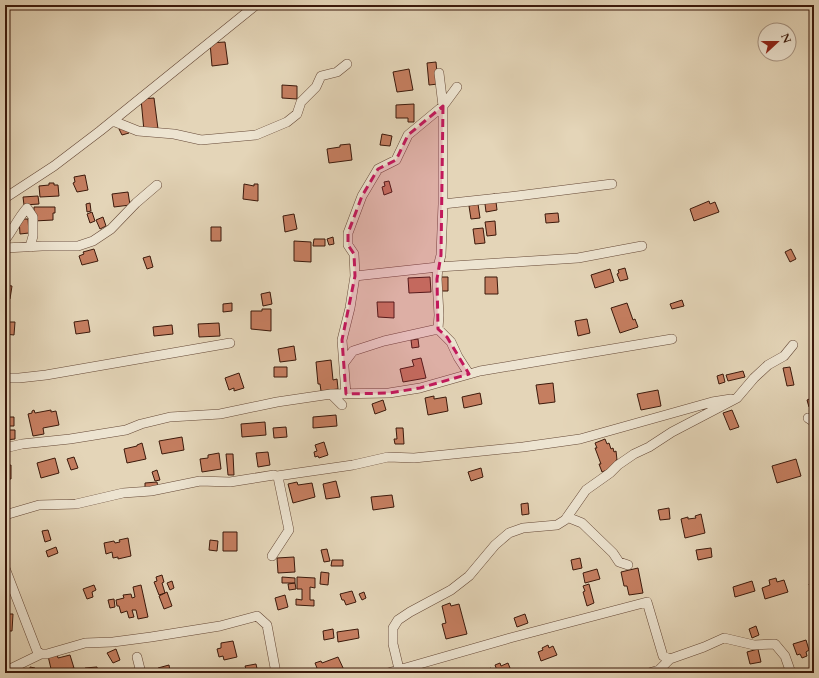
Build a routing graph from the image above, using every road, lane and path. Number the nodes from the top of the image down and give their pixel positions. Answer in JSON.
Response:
{"nodes":[{"id":1,"x":256,"y":5,"type":"edge"},
{"id":2,"x":347,"y":64,"type":"dead end"},
{"id":3,"x":439,"y":73,"type":"dead end"},
{"id":4,"x":457,"y":86,"type":"dead end"},
{"id":5,"x":443,"y":106,"type":"junction"},
{"id":6,"x":113,"y":121,"type":"junction"},
{"id":7,"x":612,"y":184,"type":"dead end"},
{"id":8,"x":157,"y":185,"type":"dead end"},
{"id":9,"x":5,"y":198,"type":"edge"},
{"id":10,"x":443,"y":204,"type":"junction"},
{"id":11,"x":5,"y":240,"type":"edge"},
{"id":12,"x":30,"y":246,"type":"junction"},
{"id":13,"x":642,"y":246,"type":"dead end"},
{"id":14,"x":5,"y":248,"type":"edge"},
{"id":15,"x":438,"y":267,"type":"junction"},
{"id":16,"x":355,"y":276,"type":"junction"},
{"id":17,"x":438,"y":329,"type":"junction"},
{"id":18,"x":672,"y":339,"type":"dead end"},
{"id":19,"x":230,"y":343,"type":"dead end"},
{"id":20,"x":793,"y":345,"type":"dead end"},
{"id":21,"x":344,"y":363,"type":"junction"},
{"id":22,"x":469,"y":374,"type":"junction"},
{"id":23,"x":5,"y":378,"type":"edge"},
{"id":24,"x":331,"y":394,"type":"junction"},
{"id":25,"x":346,"y":394,"type":"junction"},
{"id":26,"x":737,"y":398,"type":"junction"},
{"id":27,"x":342,"y":405,"type":"dead end"},
{"id":28,"x":5,"y":448,"type":"edge"},
{"id":29,"x":277,"y":476,"type":"junction"},
{"id":30,"x":5,"y":515,"type":"edge"},
{"id":31,"x":567,"y":518,"type":"junction"},
{"id":32,"x":272,"y":556,"type":"dead end"},
{"id":33,"x":628,"y":565,"type":"dead end"},
{"id":34,"x":5,"y":568,"type":"edge"},
{"id":35,"x":41,"y":654,"type":"junction"},
{"id":36,"x":137,"y":657,"type":"dead end"},
{"id":37,"x":670,"y":659,"type":"junction"},
{"id":38,"x":5,"y":669,"type":"edge"},
{"id":39,"x":401,"y":671,"type":"edge"},
{"id":40,"x":141,"y":673,"type":"edge"},
{"id":41,"x":276,"y":673,"type":"edge"},
{"id":42,"x":388,"y":673,"type":"edge"},
{"id":43,"x":649,"y":673,"type":"edge"},
{"id":44,"x":791,"y":673,"type":"edge"}],
"edges":[{"from":1,"to":6,"type":"street"},
{"from":2,"to":6,"type":"street"},
{"from":3,"to":5,"type":"street"},
{"from":4,"to":5,"type":"street"},
{"from":5,"to":10,"type":"street"},
{"from":5,"to":16,"type":"street"},
{"from":6,"to":9,"type":"street"},
{"from":7,"to":10,"type":"street"},
{"from":8,"to":12,"type":"street"},
{"from":10,"to":15,"type":"street"},
{"from":11,"to":12,"type":"street"},
{"from":12,"to":14,"type":"street"},
{"from":13,"to":15,"type":"street"},
{"from":15,"to":16,"type":"street"},
{"from":15,"to":17,"type":"street"},
{"from":16,"to":21,"type":"street"},
{"from":17,"to":21,"type":"street"},
{"from":17,"to":22,"type":"street"},
{"from":18,"to":22,"type":"street"},
{"from":19,"to":23,"type":"street"},
{"from":20,"to":26,"type":"street"},
{"from":21,"to":25,"type":"street"},
{"from":22,"to":25,"type":"street"},
{"from":24,"to":25,"type":"street"},
{"from":24,"to":27,"type":"street"},
{"from":24,"to":28,"type":"street"},
{"from":26,"to":29,"type":"street"},
{"from":26,"to":31,"type":"street"},
{"from":29,"to":30,"type":"street"},
{"from":29,"to":32,"type":"street"},
{"from":31,"to":33,"type":"street"},
{"from":31,"to":39,"type":"street"},
{"from":34,"to":35,"type":"street"},
{"from":35,"to":38,"type":"street"},
{"from":35,"to":41,"type":"street"},
{"from":36,"to":40,"type":"street"},
{"from":37,"to":39,"type":"street"},
{"from":37,"to":43,"type":"street"},
{"from":37,"to":44,"type":"street"},
{"from":39,"to":42,"type":"street"}]}
